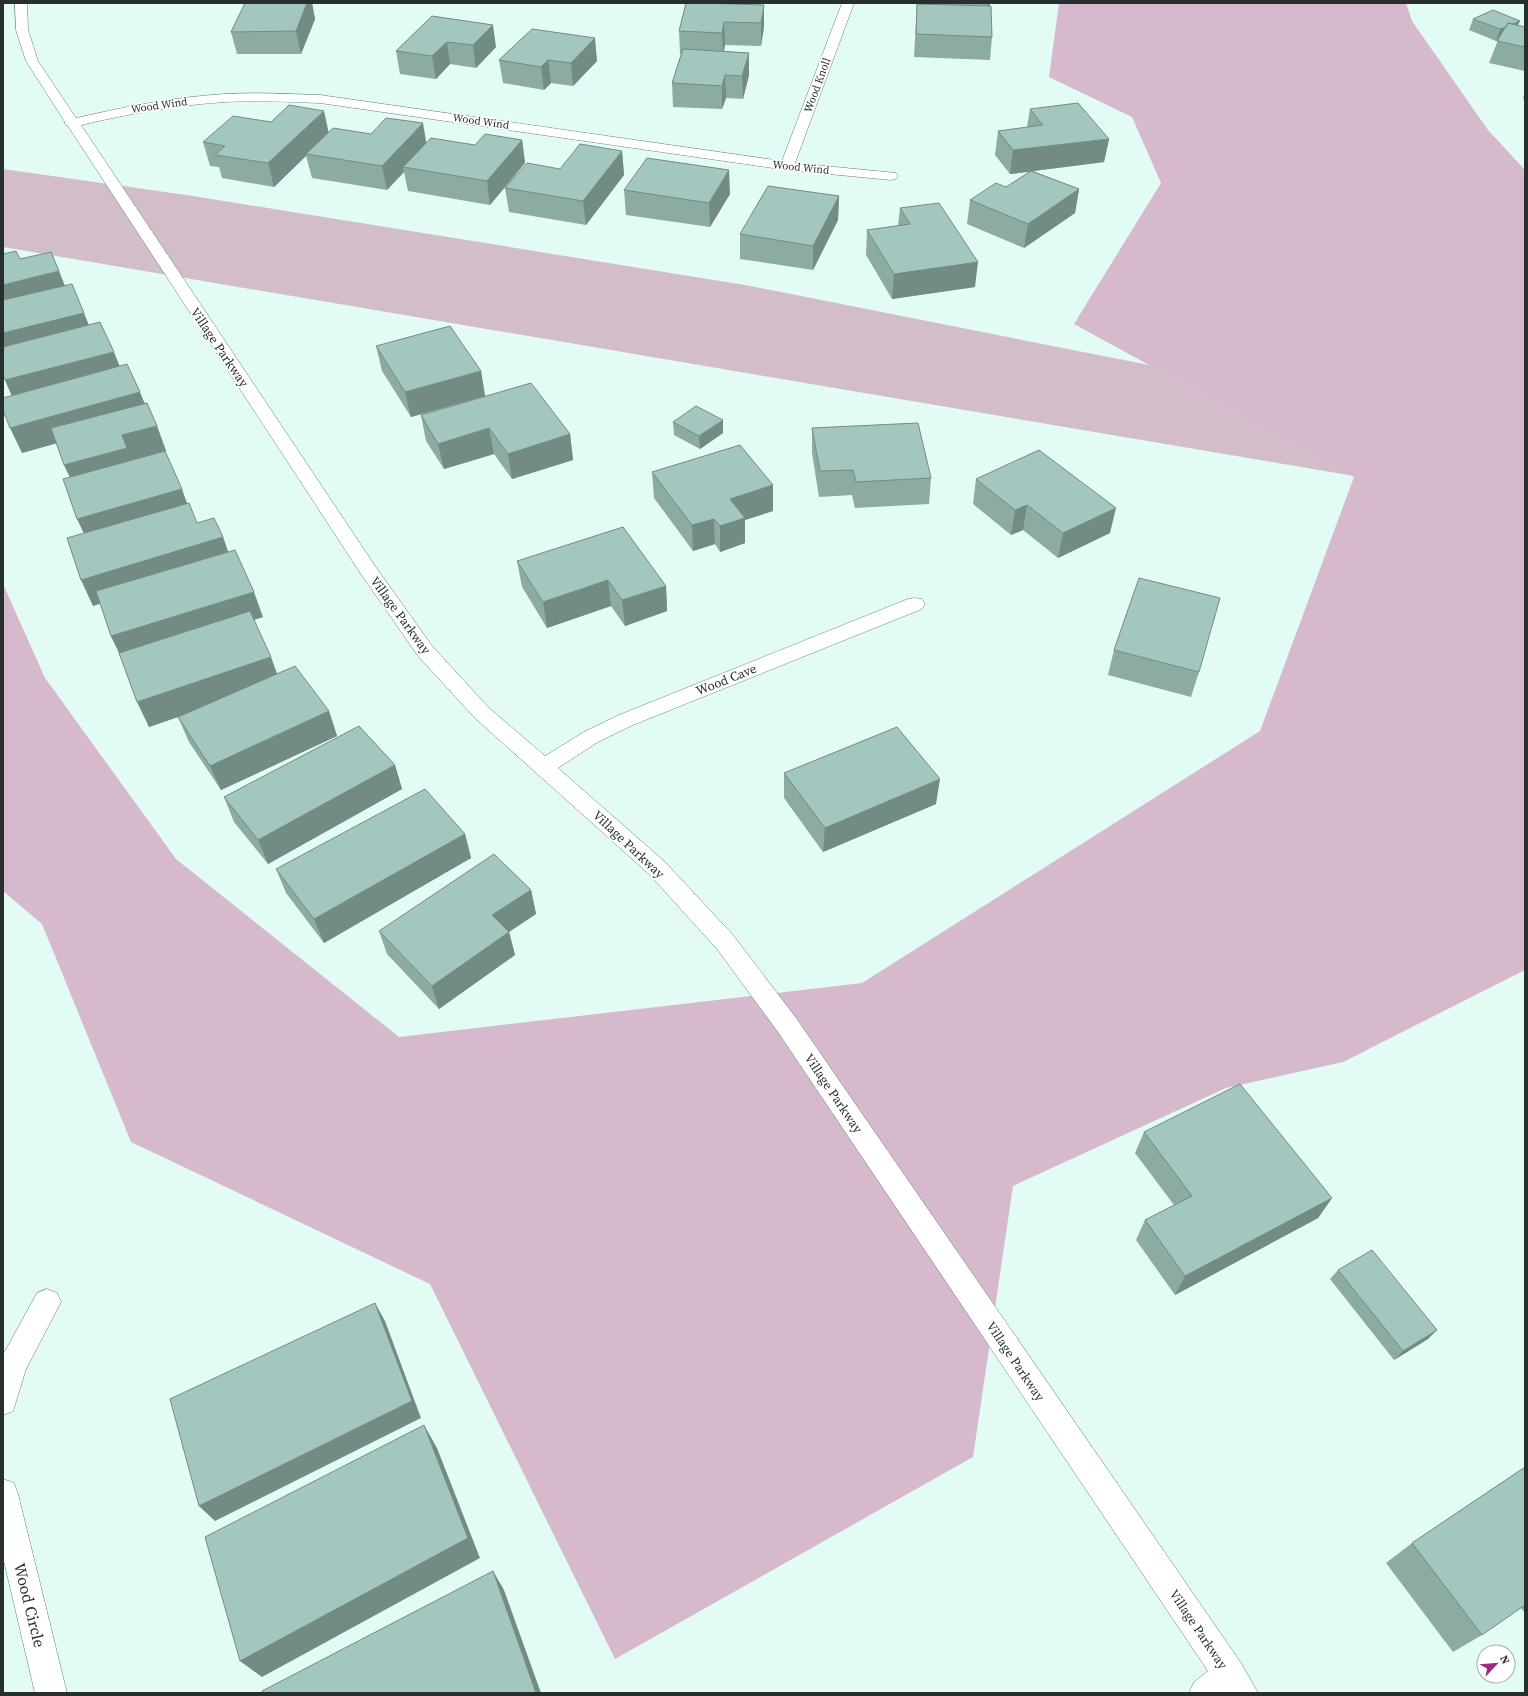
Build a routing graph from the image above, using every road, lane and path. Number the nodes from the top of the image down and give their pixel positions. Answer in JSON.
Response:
{"nodes":[{"id":1,"x":21,"y":3,"type":"edge"},
{"id":2,"x":848,"y":3,"type":"edge"},
{"id":3,"x":71,"y":123,"type":"junction"},
{"id":4,"x":787,"y":166,"type":"junction"},
{"id":5,"x":890,"y":176,"type":"dead end"},
{"id":6,"x":915,"y":604,"type":"dead end"},
{"id":7,"x":544,"y":767,"type":"junction"},
{"id":8,"x":48,"y":1302,"type":"dead end"},
{"id":9,"x":3,"y":1401,"type":"edge"},
{"id":10,"x":3,"y":1494,"type":"edge"},
{"id":11,"x":1236,"y":1684,"type":"edge"},
{"id":12,"x":51,"y":1693,"type":"edge"},
{"id":13,"x":1205,"y":1693,"type":"edge"}],
"edges":[{"from":1,"to":3,"type":"street","name":"Village Parkway"},
{"from":2,"to":4,"type":"street","name":"Wood Knoll"},
{"from":3,"to":4,"type":"street","name":"Wood Wind"},
{"from":3,"to":7,"type":"street","name":"Village Parkway"},
{"from":4,"to":5,"type":"street","name":"Wood Wind"},
{"from":6,"to":7,"type":"street","name":"Wood Cave"},
{"from":7,"to":11,"type":"street","name":"Village Parkway"},
{"from":8,"to":9,"type":"street"},
{"from":10,"to":12,"type":"street","name":"Wood Circle"},
{"from":11,"to":13,"type":"street"}]}
